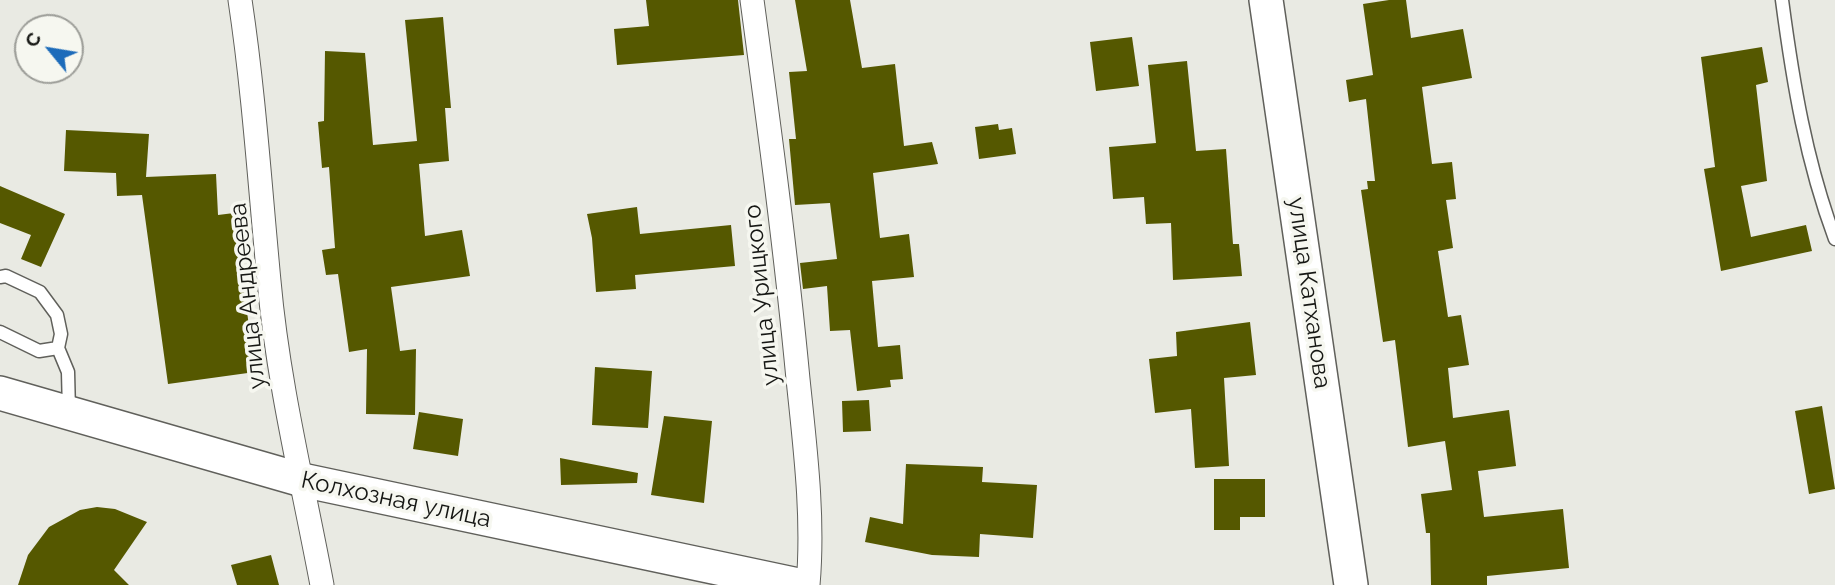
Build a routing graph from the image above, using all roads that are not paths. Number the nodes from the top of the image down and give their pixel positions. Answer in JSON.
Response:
{"nodes":[{"id":1,"x":240,"y":0,"type":"edge"},
{"id":2,"x":752,"y":0,"type":"edge"},
{"id":3,"x":1266,"y":0,"type":"edge"},
{"id":4,"x":1782,"y":0,"type":"edge"},
{"id":5,"x":1835,"y":239,"type":"edge"},
{"id":6,"x":0,"y":277,"type":"edge"},
{"id":7,"x":0,"y":332,"type":"edge"},
{"id":8,"x":58,"y":348,"type":"junction"},
{"id":9,"x":0,"y":393,"type":"edge"},
{"id":10,"x":69,"y":413,"type":"junction"},
{"id":11,"x":302,"y":480,"type":"junction"},
{"id":12,"x":322,"y":585,"type":"edge"},
{"id":13,"x":798,"y":585,"type":"edge"},
{"id":14,"x":808,"y":585,"type":"edge"},
{"id":15,"x":1351,"y":585,"type":"edge"}],
"edges":[{"from":1,"to":11,"type":"street","name":"улица Андреева"},
{"from":2,"to":14,"type":"street","name":"улица Урицкого"},
{"from":3,"to":15,"type":"street","name":"улица Катханова"},
{"from":4,"to":5,"type":"lane"},
{"from":6,"to":8,"type":"lane"},
{"from":7,"to":8,"type":"lane"},
{"from":8,"to":10,"type":"lane"},
{"from":9,"to":10,"type":"street","name":"Колхозная улица"},
{"from":10,"to":11,"type":"street","name":"Колхозная улица"},
{"from":11,"to":12,"type":"street","name":"улица Андреева"},
{"from":11,"to":13,"type":"street","name":"Колхозная улица"}]}
